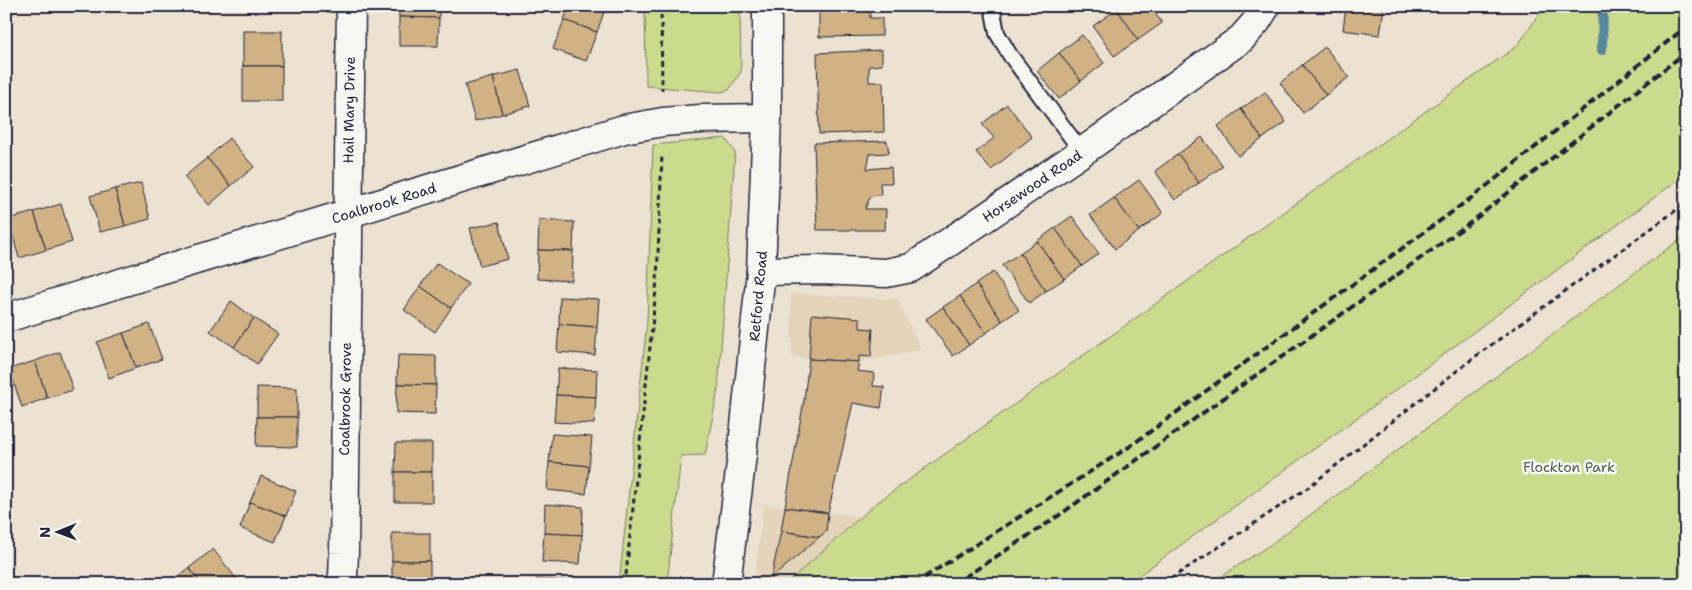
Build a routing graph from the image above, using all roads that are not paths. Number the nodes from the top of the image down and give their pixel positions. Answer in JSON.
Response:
{"nodes":[{"id":1,"x":351,"y":6,"type":"edge"},
{"id":2,"x":767,"y":6,"type":"edge"},
{"id":3,"x":992,"y":6,"type":"edge"},
{"id":4,"x":1266,"y":6,"type":"edge"},
{"id":5,"x":767,"y":118,"type":"junction"},
{"id":6,"x":1082,"y":152,"type":"junction"},
{"id":7,"x":348,"y":214,"type":"junction"},
{"id":8,"x":761,"y":271,"type":"junction"},
{"id":9,"x":6,"y":318,"type":"edge"},
{"id":10,"x":340,"y":584,"type":"edge"},
{"id":11,"x":726,"y":584,"type":"edge"}],
"edges":[{"from":1,"to":7,"type":"street","name":"Hail Mary Drive"},
{"from":2,"to":5,"type":"street","name":"Retford Road"},
{"from":3,"to":6,"type":"lane"},
{"from":4,"to":6,"type":"street","name":"Horsewood Road"},
{"from":5,"to":7,"type":"street","name":"Coalbrook Road"},
{"from":5,"to":8,"type":"street","name":"Retford Road"},
{"from":6,"to":8,"type":"street","name":"Horsewood Road"},
{"from":7,"to":9,"type":"street","name":"Coalbrook Road"},
{"from":7,"to":10,"type":"street","name":"Coalbrook Grove"},
{"from":8,"to":11,"type":"street","name":"Retford Road"}]}
